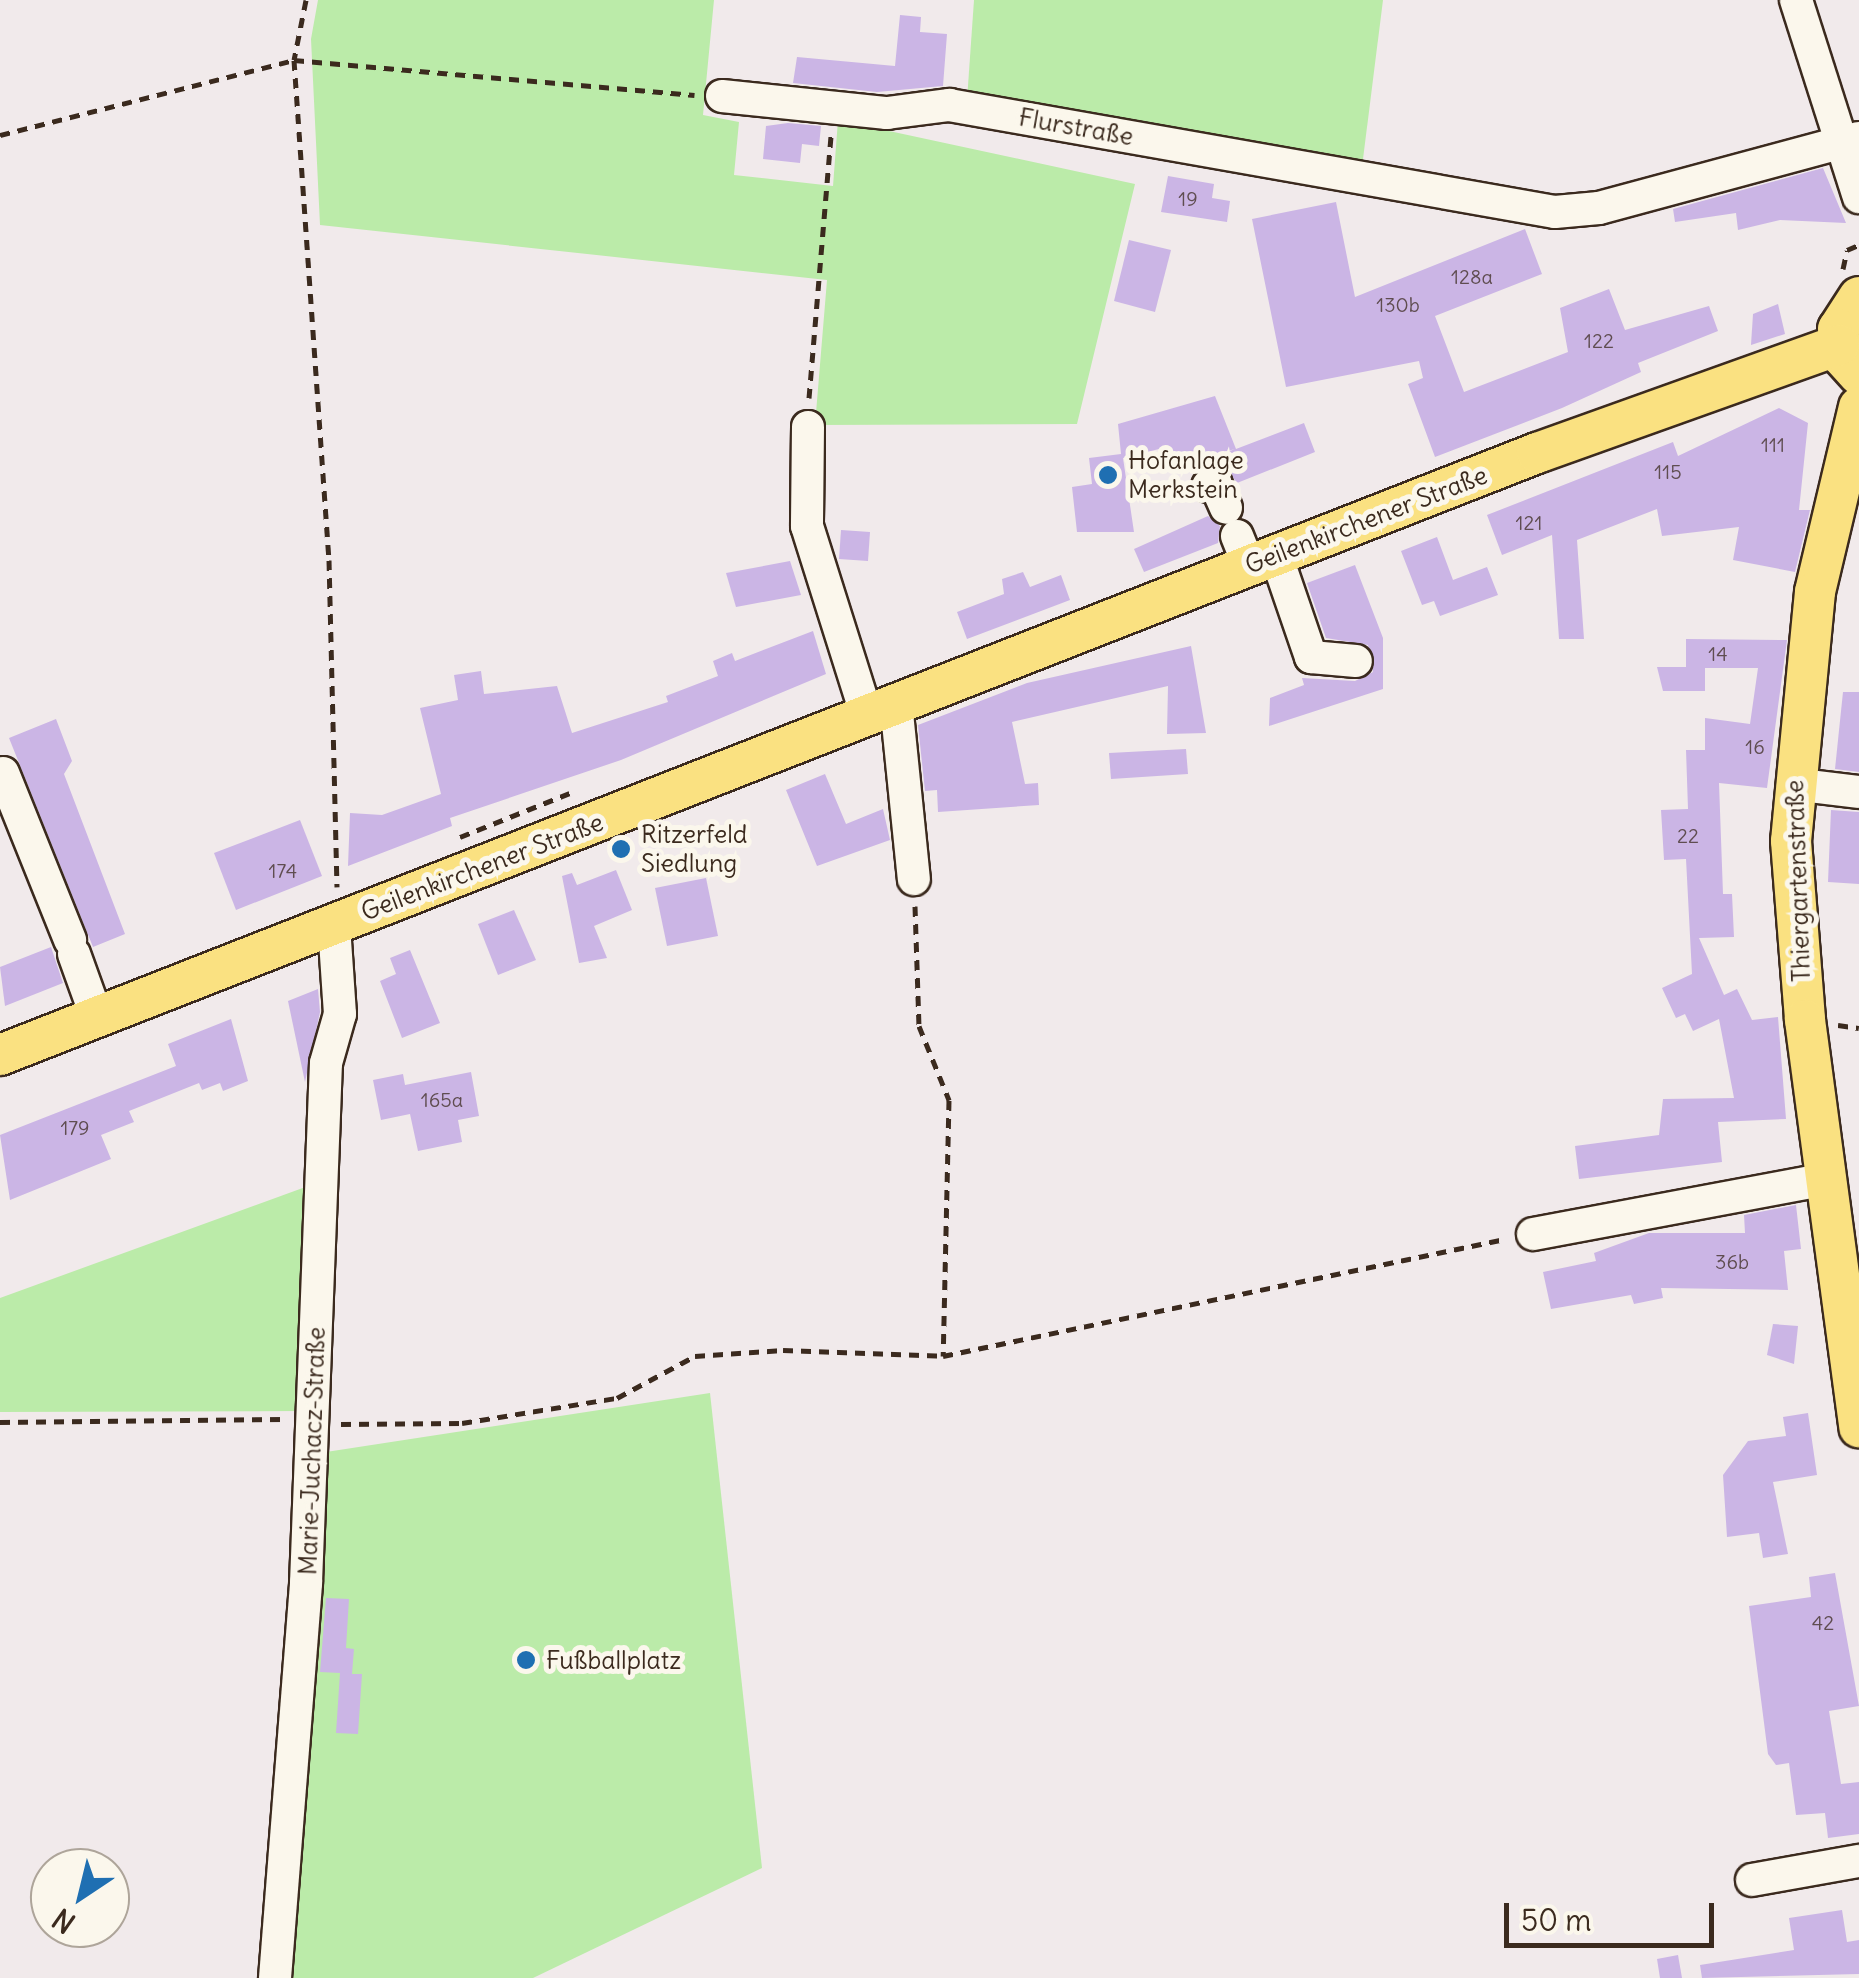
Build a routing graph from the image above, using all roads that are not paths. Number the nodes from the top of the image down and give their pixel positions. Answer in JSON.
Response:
{"nodes":[{"id":1,"x":1796,"y":0,"type":"edge"},
{"id":2,"x":722,"y":96,"type":"road end"},
{"id":3,"x":1853,"y":139,"type":"edge"},
{"id":4,"x":1859,"y":198,"type":"edge"},
{"id":5,"x":1859,"y":297,"type":"edge"},
{"id":6,"x":1849,"y":360,"type":"edge"},
{"id":7,"x":1859,"y":407,"type":"edge"},
{"id":8,"x":808,"y":427,"type":"road end"},
{"id":9,"x":1856,"y":448,"type":"edge"},
{"id":10,"x":1239,"y":530,"type":"junction"},
{"id":11,"x":1356,"y":661,"type":"dead end"},
{"id":12,"x":881,"y":710,"type":"junction"},
{"id":13,"x":3,"y":773,"type":"dead end"},
{"id":14,"x":1793,"y":784,"type":"junction"},
{"id":15,"x":1859,"y":792,"type":"edge"},
{"id":16,"x":13,"y":828,"type":"edge"},
{"id":17,"x":914,"y":878,"type":"road end"},
{"id":18,"x":334,"y":925,"type":"junction"},
{"id":19,"x":97,"y":1018,"type":"junction"},
{"id":20,"x":0,"y":1055,"type":"edge"},
{"id":21,"x":1826,"y":1180,"type":"junction"},
{"id":22,"x":1533,"y":1234,"type":"road end"},
{"id":23,"x":1859,"y":1428,"type":"edge"},
{"id":24,"x":1859,"y":1861,"type":"edge"},
{"id":25,"x":1752,"y":1880,"type":"dead end"},
{"id":26,"x":275,"y":1978,"type":"edge"}],
"edges":[{"from":1,"to":3,"type":"street"},
{"from":2,"to":3,"type":"street","name":"Flurstraße"},
{"from":3,"to":4,"type":"street"},
{"from":5,"to":6,"type":"main road"},
{"from":6,"to":10,"type":"main road","name":"Geilenkirchener Straße"},
{"from":7,"to":9,"type":"main road","name":"Thiergartenstraße"},
{"from":8,"to":12,"type":"street"},
{"from":9,"to":14,"type":"main road","name":"Thiergartenstraße"},
{"from":10,"to":11,"type":"street"},
{"from":10,"to":12,"type":"main road","name":"Geilenkirchener Straße"},
{"from":12,"to":17,"type":"street"},
{"from":12,"to":18,"type":"main road","name":"Geilenkirchener Straße"},
{"from":13,"to":16,"type":"street"},
{"from":14,"to":15,"type":"street"},
{"from":14,"to":21,"type":"main road","name":"Thiergartenstraße"},
{"from":16,"to":19,"type":"street"},
{"from":18,"to":19,"type":"main road","name":"Geilenkirchener Straße"},
{"from":18,"to":26,"type":"street","name":"Marie-Juchacz-Straße"},
{"from":19,"to":20,"type":"main road","name":"Geilenkirchener Straße"},
{"from":21,"to":22,"type":"street"},
{"from":21,"to":23,"type":"main road","name":"Thiergartenstraße"},
{"from":24,"to":25,"type":"street"}]}
